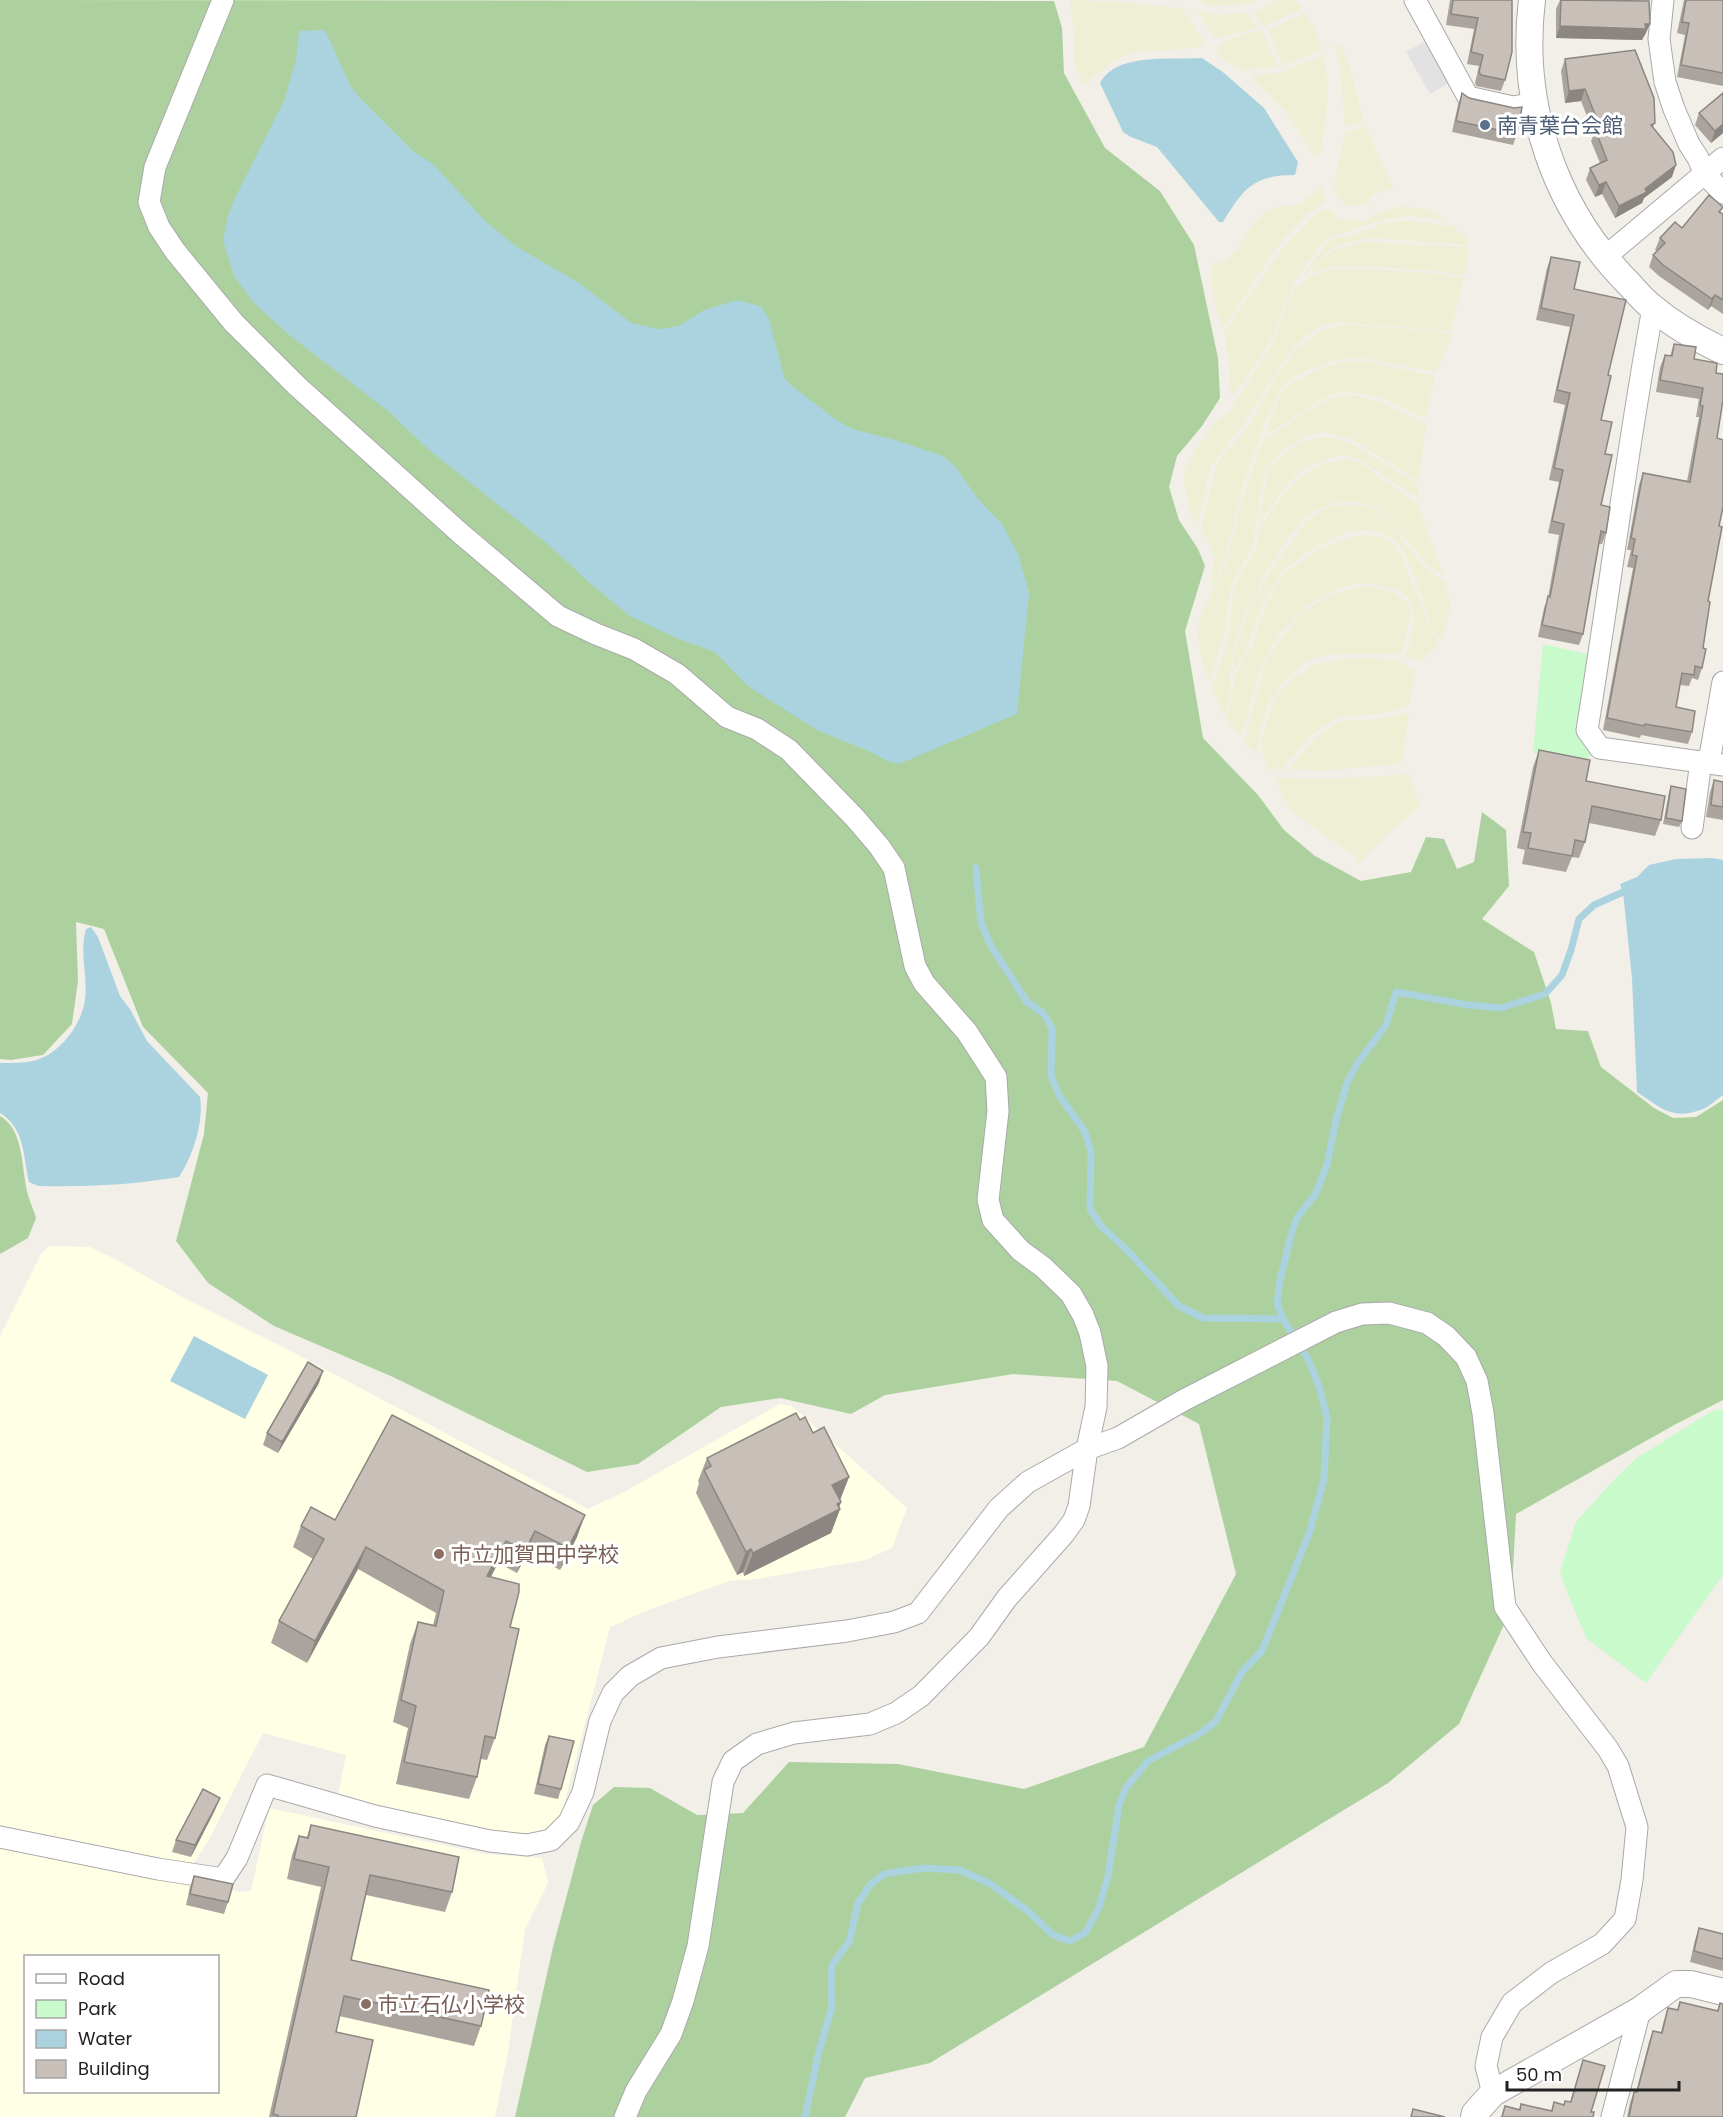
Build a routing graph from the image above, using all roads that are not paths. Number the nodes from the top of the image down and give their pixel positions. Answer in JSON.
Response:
{"nodes":[{"id":1,"x":223,"y":0,"type":"edge"},
{"id":2,"x":1415,"y":0,"type":"edge"},
{"id":3,"x":1532,"y":0,"type":"edge"},
{"id":4,"x":1663,"y":0,"type":"edge"},
{"id":5,"x":1535,"y":103,"type":"junction"},
{"id":6,"x":1723,"y":158,"type":"edge"},
{"id":7,"x":1705,"y":174,"type":"junction"},
{"id":8,"x":1723,"y":193,"type":"edge"},
{"id":9,"x":1605,"y":257,"type":"junction"},
{"id":10,"x":1653,"y":308,"type":"junction"},
{"id":11,"x":1723,"y":351,"type":"edge"},
{"id":12,"x":1723,"y":682,"type":"edge"},
{"id":13,"x":1711,"y":763,"type":"edge"},
{"id":14,"x":1692,"y":828,"type":"dead end"},
{"id":15,"x":1087,"y":1449,"type":"junction"},
{"id":16,"x":0,"y":1837,"type":"edge"},
{"id":17,"x":1723,"y":1992,"type":"edge"},
{"id":18,"x":1640,"y":2010,"type":"junction"},
{"id":19,"x":1493,"y":2093,"type":"junction"},
{"id":20,"x":625,"y":2117,"type":"edge"},
{"id":21,"x":1474,"y":2117,"type":"edge"},
{"id":22,"x":1612,"y":2117,"type":"edge"}],
"edges":[{"from":1,"to":15,"type":"street"},
{"from":2,"to":5,"type":"street"},
{"from":3,"to":5,"type":"street"},
{"from":4,"to":7,"type":"street"},
{"from":5,"to":9,"type":"street"},
{"from":6,"to":7,"type":"street"},
{"from":7,"to":8,"type":"street"},
{"from":7,"to":9,"type":"street"},
{"from":9,"to":10,"type":"street"},
{"from":10,"to":11,"type":"street"},
{"from":10,"to":13,"type":"street"},
{"from":12,"to":13,"type":"street"},
{"from":13,"to":14,"type":"street"},
{"from":15,"to":16,"type":"street"},
{"from":15,"to":19,"type":"street"},
{"from":15,"to":20,"type":"street"},
{"from":17,"to":18,"type":"street"},
{"from":18,"to":19,"type":"street"},
{"from":18,"to":22,"type":"street"},
{"from":19,"to":21,"type":"street"}]}
